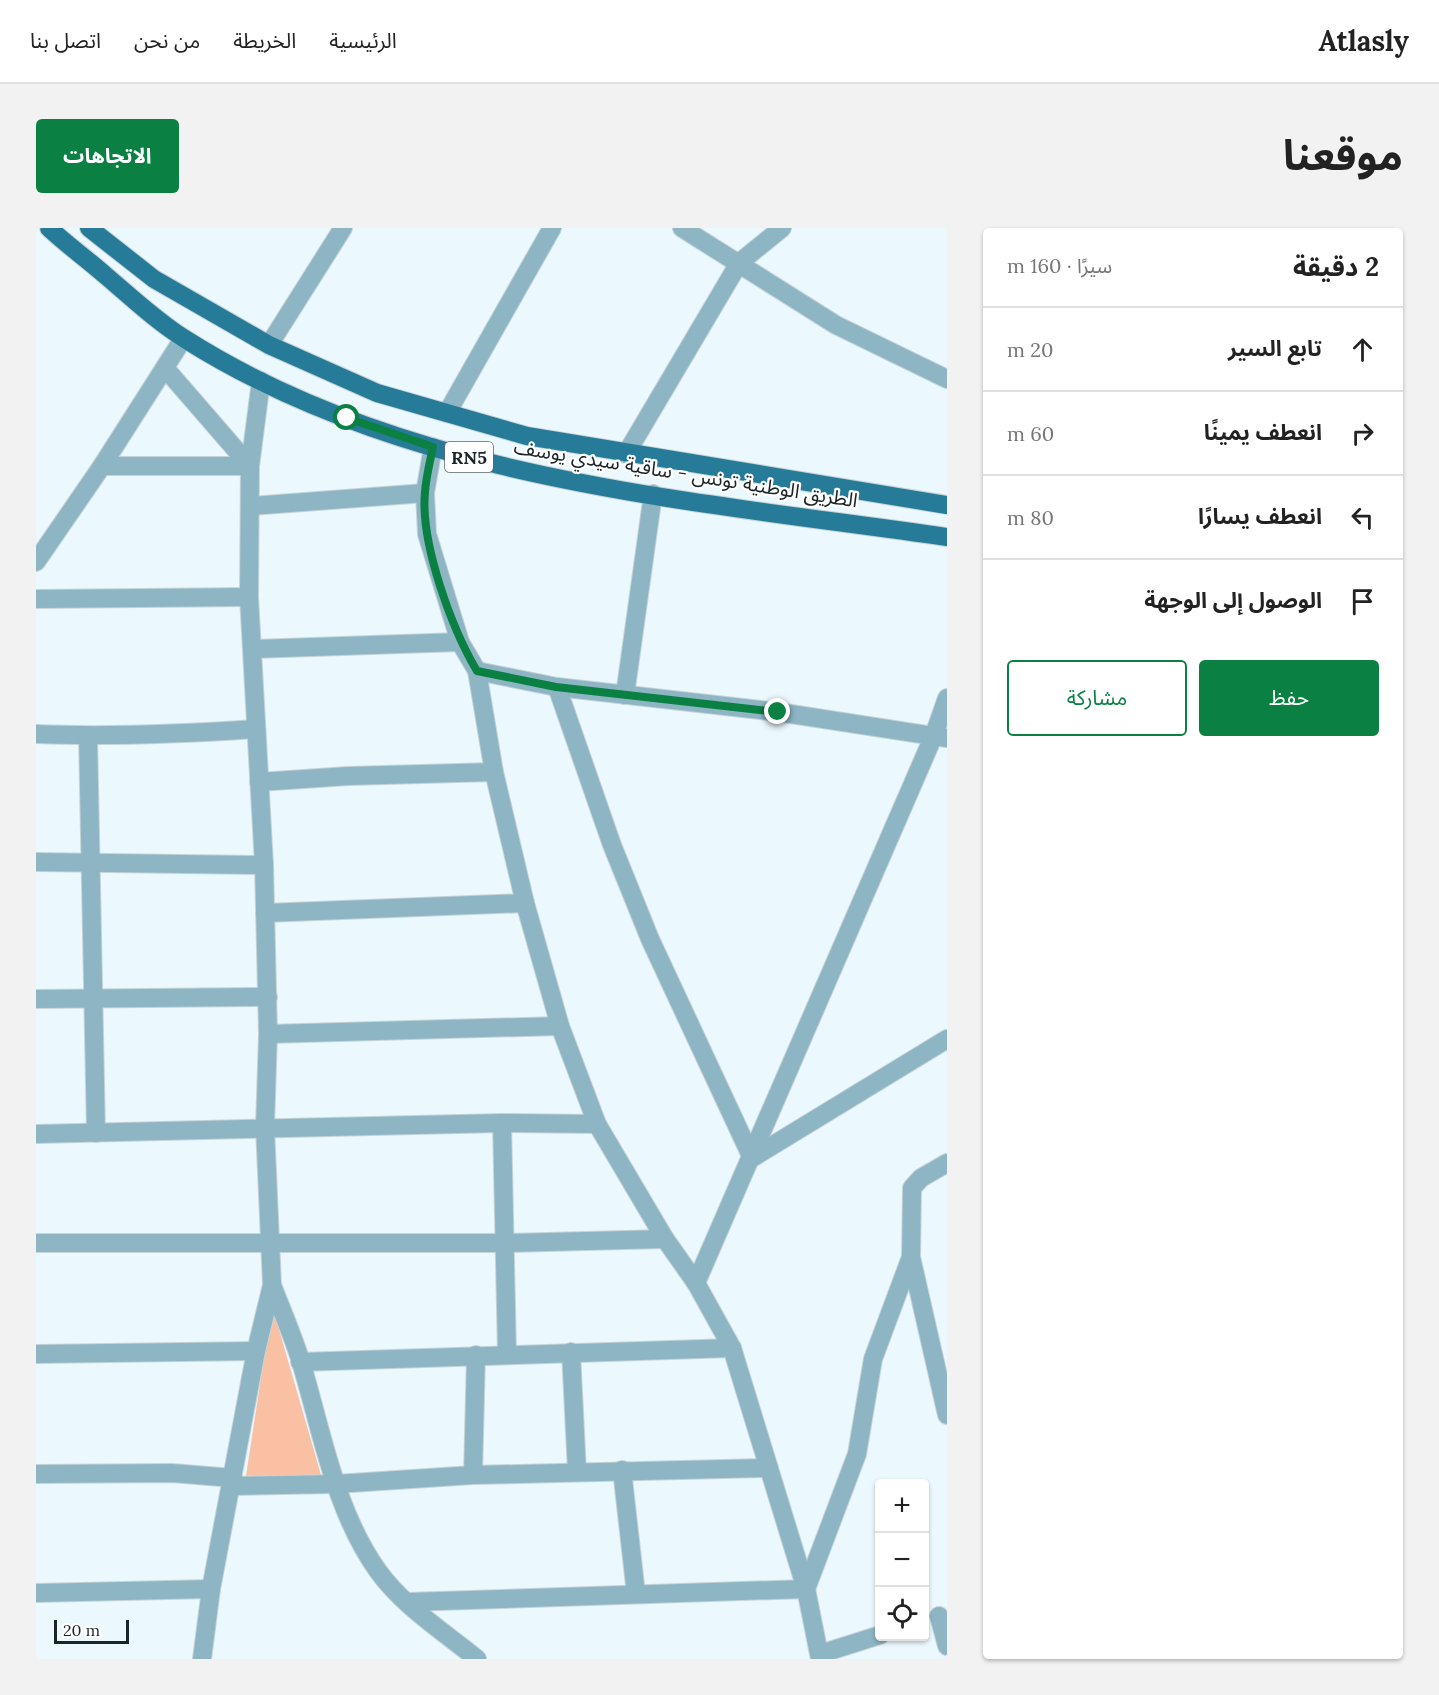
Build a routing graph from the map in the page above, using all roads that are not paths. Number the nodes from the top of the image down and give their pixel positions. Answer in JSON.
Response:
{"nodes":[{"id":1,"x":49,"y":228,"type":"edge"},
{"id":2,"x":89,"y":228,"type":"edge"},
{"id":3,"x":343,"y":228,"type":"edge"},
{"id":4,"x":552,"y":228,"type":"edge"},
{"id":5,"x":682,"y":228,"type":"edge"},
{"id":6,"x":782,"y":228,"type":"edge"},
{"id":7,"x":739,"y":263,"type":"junction"},
{"id":8,"x":183,"y":339,"type":"junction"},
{"id":9,"x":269,"y":345,"type":"junction"},
{"id":10,"x":165,"y":368,"type":"junction"},
{"id":11,"x":947,"y":379,"type":"edge"},
{"id":12,"x":261,"y":381,"type":"junction"},
{"id":13,"x":447,"y":413,"type":"junction"},
{"id":14,"x":433,"y":447,"type":"junction"},
{"id":15,"x":626,"y":454,"type":"junction"},
{"id":16,"x":102,"y":466,"type":"junction"},
{"id":17,"x":250,"y":466,"type":"junction"},
{"id":18,"x":424,"y":494,"type":"junction"},
{"id":19,"x":653,"y":494,"type":"junction"},
{"id":20,"x":947,"y":505,"type":"edge"},
{"id":21,"x":251,"y":506,"type":"junction"},
{"id":22,"x":947,"y":537,"type":"edge"},
{"id":23,"x":36,"y":562,"type":"edge"},
{"id":24,"x":249,"y":597,"type":"junction"},
{"id":25,"x":36,"y":599,"type":"edge"},
{"id":26,"x":460,"y":642,"type":"junction"},
{"id":27,"x":253,"y":649,"type":"junction"},
{"id":28,"x":477,"y":671,"type":"junction"},
{"id":29,"x":556,"y":687,"type":"junction"},
{"id":30,"x":625,"y":695,"type":"junction"},
{"id":31,"x":947,"y":698,"type":"edge"},
{"id":32,"x":255,"y":729,"type":"junction"},
{"id":33,"x":36,"y":734,"type":"edge"},
{"id":34,"x":88,"y":736,"type":"junction"},
{"id":35,"x":940,"y":736,"type":"edge"},
{"id":36,"x":494,"y":772,"type":"junction"},
{"id":37,"x":260,"y":782,"type":"junction"},
{"id":38,"x":36,"y":862,"type":"edge"},
{"id":39,"x":90,"y":864,"type":"junction"},
{"id":40,"x":264,"y":865,"type":"junction"},
{"id":41,"x":525,"y":903,"type":"junction"},
{"id":42,"x":265,"y":913,"type":"junction"},
{"id":43,"x":268,"y":996,"type":"junction"},
{"id":44,"x":93,"y":997,"type":"junction"},
{"id":45,"x":36,"y":999,"type":"edge"},
{"id":46,"x":560,"y":1026,"type":"junction"},
{"id":47,"x":268,"y":1034,"type":"junction"},
{"id":48,"x":947,"y":1039,"type":"edge"},
{"id":49,"x":502,"y":1123,"type":"junction"},
{"id":50,"x":597,"y":1124,"type":"junction"},
{"id":51,"x":265,"y":1127,"type":"junction"},
{"id":52,"x":96,"y":1133,"type":"junction"},
{"id":53,"x":36,"y":1134,"type":"edge"},
{"id":54,"x":752,"y":1158,"type":"junction"},
{"id":55,"x":947,"y":1163,"type":"edge"},
{"id":56,"x":665,"y":1239,"type":"junction"},
{"id":57,"x":36,"y":1243,"type":"edge"},
{"id":58,"x":271,"y":1243,"type":"junction"},
{"id":59,"x":506,"y":1243,"type":"junction"},
{"id":60,"x":911,"y":1257,"type":"junction"},
{"id":61,"x":696,"y":1283,"type":"junction"},
{"id":62,"x":272,"y":1285,"type":"junction"},
{"id":63,"x":732,"y":1348,"type":"junction"},
{"id":64,"x":256,"y":1351,"type":"junction"},
{"id":65,"x":571,"y":1352,"type":"junction"},
{"id":66,"x":36,"y":1354,"type":"edge"},
{"id":67,"x":507,"y":1354,"type":"junction"},
{"id":68,"x":476,"y":1355,"type":"junction"},
{"id":69,"x":300,"y":1362,"type":"junction"},
{"id":70,"x":947,"y":1415,"type":"edge"},
{"id":71,"x":769,"y":1468,"type":"junction"},
{"id":72,"x":622,"y":1470,"type":"junction"},
{"id":73,"x":577,"y":1472,"type":"junction"},
{"id":74,"x":36,"y":1474,"type":"edge"},
{"id":75,"x":473,"y":1475,"type":"junction"},
{"id":76,"x":233,"y":1482,"type":"junction"},
{"id":77,"x":336,"y":1484,"type":"junction"},
{"id":78,"x":211,"y":1589,"type":"junction"},
{"id":79,"x":806,"y":1589,"type":"junction"},
{"id":80,"x":36,"y":1593,"type":"edge"},
{"id":81,"x":636,"y":1594,"type":"junction"},
{"id":82,"x":408,"y":1602,"type":"junction"},
{"id":83,"x":937,"y":1616,"type":"edge"},
{"id":84,"x":875,"y":1636,"type":"edge"},
{"id":85,"x":947,"y":1646,"type":"edge"},
{"id":86,"x":820,"y":1656,"type":"edge"},
{"id":87,"x":202,"y":1659,"type":"edge"},
{"id":88,"x":477,"y":1659,"type":"edge"}],
"edges":[{"from":1,"to":8,"type":"main road","name":"الطريق الوطنية تونس - ساقية سيدي يوسف","number":"RN5"},
{"from":2,"to":9,"type":"main road","name":"الطريق الوطنية تونس - ساقية سيدي يوسف","number":"RN5"},
{"from":3,"to":9,"type":"street"},
{"from":4,"to":13,"type":"street"},
{"from":5,"to":7,"type":"street"},
{"from":6,"to":7,"type":"street"},
{"from":7,"to":11,"type":"street"},
{"from":7,"to":15,"type":"street"},
{"from":8,"to":10,"type":"street"},
{"from":8,"to":12,"type":"main road","name":"الطريق الوطنية تونس - ساقية سيدي يوسف","number":"RN5"},
{"from":9,"to":13,"type":"main road","name":"الطريق الوطنية تونس - ساقية سيدي يوسف","number":"RN5"},
{"from":10,"to":16,"type":"street"},
{"from":10,"to":17,"type":"street"},
{"from":12,"to":14,"type":"main road","name":"الطريق الوطنية تونس - ساقية سيدي يوسف","number":"RN5"},
{"from":12,"to":17,"type":"street"},
{"from":13,"to":15,"type":"main road","name":"الطريق الوطنية تونس - ساقية سيدي يوسف","number":"RN5"},
{"from":14,"to":18,"type":"street"},
{"from":14,"to":19,"type":"main road","name":"الطريق الوطنية تونس - ساقية سيدي يوسف","number":"RN5"},
{"from":15,"to":20,"type":"main road","name":"الطريق الوطنية تونس - ساقية سيدي يوسف","number":"RN5"},
{"from":16,"to":17,"type":"street"},
{"from":16,"to":23,"type":"street"},
{"from":17,"to":21,"type":"street"},
{"from":18,"to":21,"type":"street"},
{"from":18,"to":26,"type":"street"},
{"from":19,"to":22,"type":"main road","name":"الطريق الوطنية تونس - ساقية سيدي يوسف","number":"RN5"},
{"from":19,"to":30,"type":"street"},
{"from":21,"to":24,"type":"street"},
{"from":24,"to":25,"type":"street"},
{"from":24,"to":27,"type":"street"},
{"from":26,"to":27,"type":"street"},
{"from":26,"to":28,"type":"street"},
{"from":27,"to":32,"type":"street"},
{"from":28,"to":29,"type":"street"},
{"from":28,"to":36,"type":"street"},
{"from":29,"to":30,"type":"street"},
{"from":29,"to":54,"type":"street"},
{"from":30,"to":35,"type":"street"},
{"from":31,"to":35,"type":"street"},
{"from":32,"to":34,"type":"street"},
{"from":32,"to":37,"type":"street"},
{"from":33,"to":34,"type":"street"},
{"from":34,"to":39,"type":"street"},
{"from":35,"to":54,"type":"street"},
{"from":36,"to":37,"type":"street"},
{"from":36,"to":41,"type":"street"},
{"from":37,"to":40,"type":"street"},
{"from":38,"to":39,"type":"street"},
{"from":39,"to":40,"type":"street"},
{"from":39,"to":44,"type":"street"},
{"from":40,"to":42,"type":"street"},
{"from":41,"to":42,"type":"street"},
{"from":41,"to":46,"type":"street"},
{"from":42,"to":43,"type":"street"},
{"from":43,"to":44,"type":"street"},
{"from":43,"to":47,"type":"street"},
{"from":44,"to":45,"type":"street"},
{"from":44,"to":52,"type":"street"},
{"from":46,"to":47,"type":"street"},
{"from":46,"to":50,"type":"street"},
{"from":47,"to":51,"type":"street"},
{"from":48,"to":54,"type":"street"},
{"from":49,"to":50,"type":"street"},
{"from":49,"to":51,"type":"street"},
{"from":49,"to":59,"type":"street"},
{"from":50,"to":56,"type":"street"},
{"from":51,"to":52,"type":"street"},
{"from":51,"to":58,"type":"street"},
{"from":52,"to":53,"type":"street"},
{"from":54,"to":61,"type":"street"},
{"from":55,"to":60,"type":"street"},
{"from":56,"to":59,"type":"street"},
{"from":56,"to":61,"type":"street"},
{"from":57,"to":58,"type":"street"},
{"from":58,"to":59,"type":"street"},
{"from":58,"to":62,"type":"street"},
{"from":59,"to":67,"type":"street"},
{"from":60,"to":70,"type":"street"},
{"from":60,"to":79,"type":"street"},
{"from":61,"to":63,"type":"street"},
{"from":62,"to":64,"type":"street"},
{"from":62,"to":69,"type":"street"},
{"from":63,"to":65,"type":"street"},
{"from":63,"to":71,"type":"street"},
{"from":64,"to":66,"type":"street"},
{"from":64,"to":76,"type":"street"},
{"from":65,"to":67,"type":"street"},
{"from":65,"to":73,"type":"street"},
{"from":67,"to":68,"type":"street"},
{"from":68,"to":69,"type":"street"},
{"from":68,"to":75,"type":"street"},
{"from":69,"to":77,"type":"street"},
{"from":71,"to":72,"type":"street"},
{"from":71,"to":79,"type":"street"},
{"from":72,"to":73,"type":"street"},
{"from":72,"to":81,"type":"street"},
{"from":73,"to":75,"type":"street"},
{"from":74,"to":76,"type":"street"},
{"from":75,"to":77,"type":"street"},
{"from":76,"to":77,"type":"street"},
{"from":76,"to":78,"type":"street"},
{"from":77,"to":82,"type":"street"},
{"from":78,"to":80,"type":"street"},
{"from":78,"to":87,"type":"street"},
{"from":79,"to":81,"type":"street"},
{"from":79,"to":86,"type":"street"},
{"from":81,"to":82,"type":"street"},
{"from":82,"to":88,"type":"street"},
{"from":83,"to":85,"type":"street"},
{"from":84,"to":86,"type":"street"}]}
